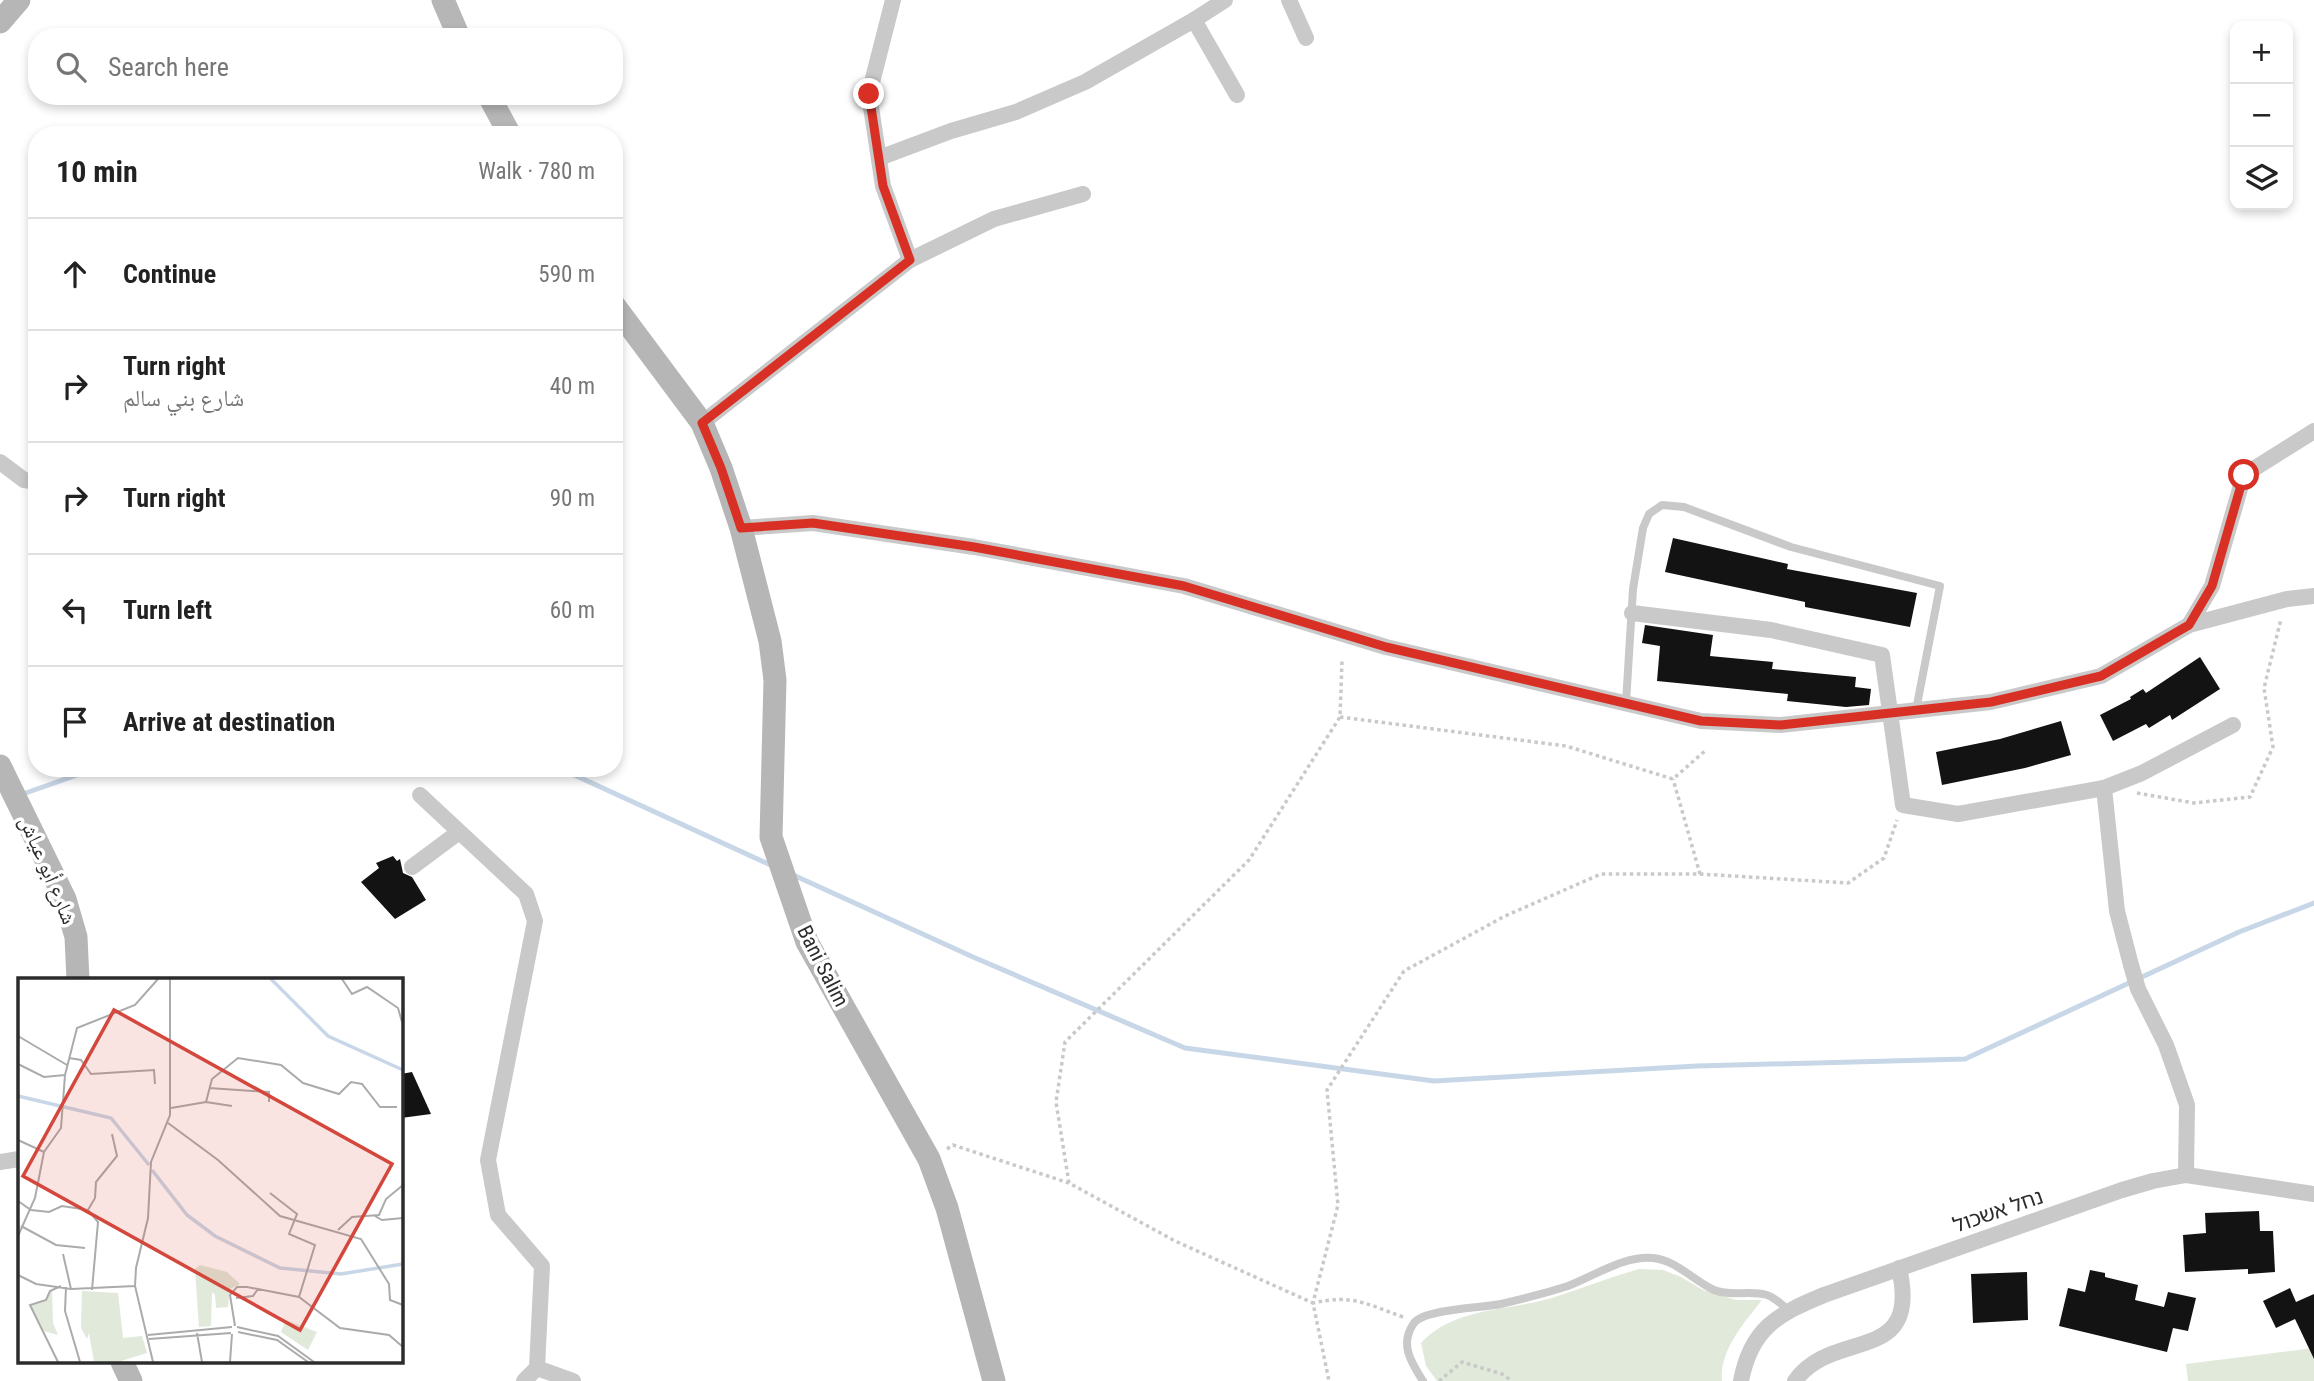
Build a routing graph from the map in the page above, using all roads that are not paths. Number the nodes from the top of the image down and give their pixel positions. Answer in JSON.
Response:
{"nodes":[{"id":1,"x":19,"y":0,"type":"edge"},
{"id":2,"x":443,"y":0,"type":"edge"},
{"id":3,"x":893,"y":0,"type":"edge"},
{"id":4,"x":1225,"y":0,"type":"edge"},
{"id":5,"x":1289,"y":0,"type":"edge"},
{"id":6,"x":1194,"y":20,"type":"junction"},
{"id":7,"x":0,"y":22,"type":"edge"},
{"id":8,"x":455,"y":28,"type":"edge"},
{"id":9,"x":1306,"y":38,"type":"dead end"},
{"id":10,"x":1237,"y":94,"type":"dead end"},
{"id":11,"x":494,"y":105,"type":"edge"},
{"id":12,"x":505,"y":126,"type":"edge"},
{"id":13,"x":879,"y":158,"type":"junction"},
{"id":14,"x":1083,"y":194,"type":"dead end"},
{"id":15,"x":910,"y":260,"type":"junction"},
{"id":16,"x":623,"y":317,"type":"edge"},
{"id":17,"x":702,"y":423,"type":"junction"},
{"id":18,"x":2314,"y":431,"type":"edge"},
{"id":19,"x":0,"y":462,"type":"edge"},
{"id":20,"x":28,"y":481,"type":"edge"},
{"id":21,"x":741,"y":528,"type":"junction"},
{"id":22,"x":2314,"y":596,"type":"edge"},
{"id":23,"x":1632,"y":613,"type":"junction"},
{"id":24,"x":2189,"y":625,"type":"junction"},
{"id":25,"x":1626,"y":703,"type":"junction"},
{"id":26,"x":1916,"y":710,"type":"junction"},
{"id":27,"x":1889,"y":713,"type":"junction"},
{"id":28,"x":2233,"y":725,"type":"dead end"},
{"id":29,"x":0,"y":766,"type":"edge"},
{"id":30,"x":2104,"y":788,"type":"junction"},
{"id":31,"x":420,"y":795,"type":"dead end"},
{"id":32,"x":459,"y":832,"type":"junction"},
{"id":33,"x":412,"y":867,"type":"dead end"},
{"id":34,"x":78,"y":978,"type":"edge"},
{"id":35,"x":18,"y":1159,"type":"edge"},
{"id":36,"x":0,"y":1162,"type":"edge"},
{"id":37,"x":2186,"y":1175,"type":"junction"},
{"id":38,"x":2314,"y":1194,"type":"edge"},
{"id":39,"x":1899,"y":1268,"type":"junction"},
{"id":40,"x":1788,"y":1310,"type":"junction"},
{"id":41,"x":123,"y":1364,"type":"edge"},
{"id":42,"x":537,"y":1368,"type":"junction"},
{"id":43,"x":131,"y":1381,"type":"edge"},
{"id":44,"x":524,"y":1381,"type":"edge"},
{"id":45,"x":573,"y":1381,"type":"edge"},
{"id":46,"x":994,"y":1381,"type":"edge"},
{"id":47,"x":1423,"y":1381,"type":"edge"},
{"id":48,"x":1741,"y":1381,"type":"edge"},
{"id":49,"x":1795,"y":1381,"type":"edge"}],
"edges":[{"from":1,"to":7,"type":"street"},
{"from":2,"to":8,"type":"street"},
{"from":3,"to":13,"type":"street"},
{"from":4,"to":6,"type":"street"},
{"from":5,"to":9,"type":"street"},
{"from":6,"to":10,"type":"street"},
{"from":6,"to":13,"type":"street"},
{"from":11,"to":12,"type":"street"},
{"from":13,"to":15,"type":"street"},
{"from":14,"to":15,"type":"street"},
{"from":15,"to":17,"type":"street"},
{"from":16,"to":17,"type":"street","name":"Bani Salim"},
{"from":17,"to":21,"type":"street","name":"Bani Salim"},
{"from":18,"to":24,"type":"street"},
{"from":19,"to":20,"type":"street"},
{"from":21,"to":25,"type":"street"},
{"from":21,"to":46,"type":"street","name":"Bani Salim"},
{"from":22,"to":24,"type":"street"},
{"from":23,"to":25,"type":"lane"},
{"from":23,"to":26,"type":"lane"},
{"from":23,"to":27,"type":"street"},
{"from":24,"to":26,"type":"street"},
{"from":25,"to":27,"type":"street"},
{"from":26,"to":27,"type":"street"},
{"from":27,"to":30,"type":"street"},
{"from":28,"to":30,"type":"street"},
{"from":29,"to":34,"type":"street","name":"شارع أبو عياش"},
{"from":30,"to":37,"type":"street"},
{"from":31,"to":32,"type":"street"},
{"from":32,"to":33,"type":"street"},
{"from":32,"to":42,"type":"street"},
{"from":35,"to":36,"type":"street"},
{"from":37,"to":38,"type":"street","name":"נחל אשכול"},
{"from":37,"to":39,"type":"street","name":"נחל אשכול"},
{"from":39,"to":40,"type":"street","name":"נחל אשכול"},
{"from":39,"to":49,"type":"street"},
{"from":40,"to":47,"type":"lane"},
{"from":40,"to":48,"type":"street","name":"נחל אשכול"},
{"from":41,"to":43,"type":"street"},
{"from":42,"to":44,"type":"street"},
{"from":42,"to":45,"type":"street"}]}
